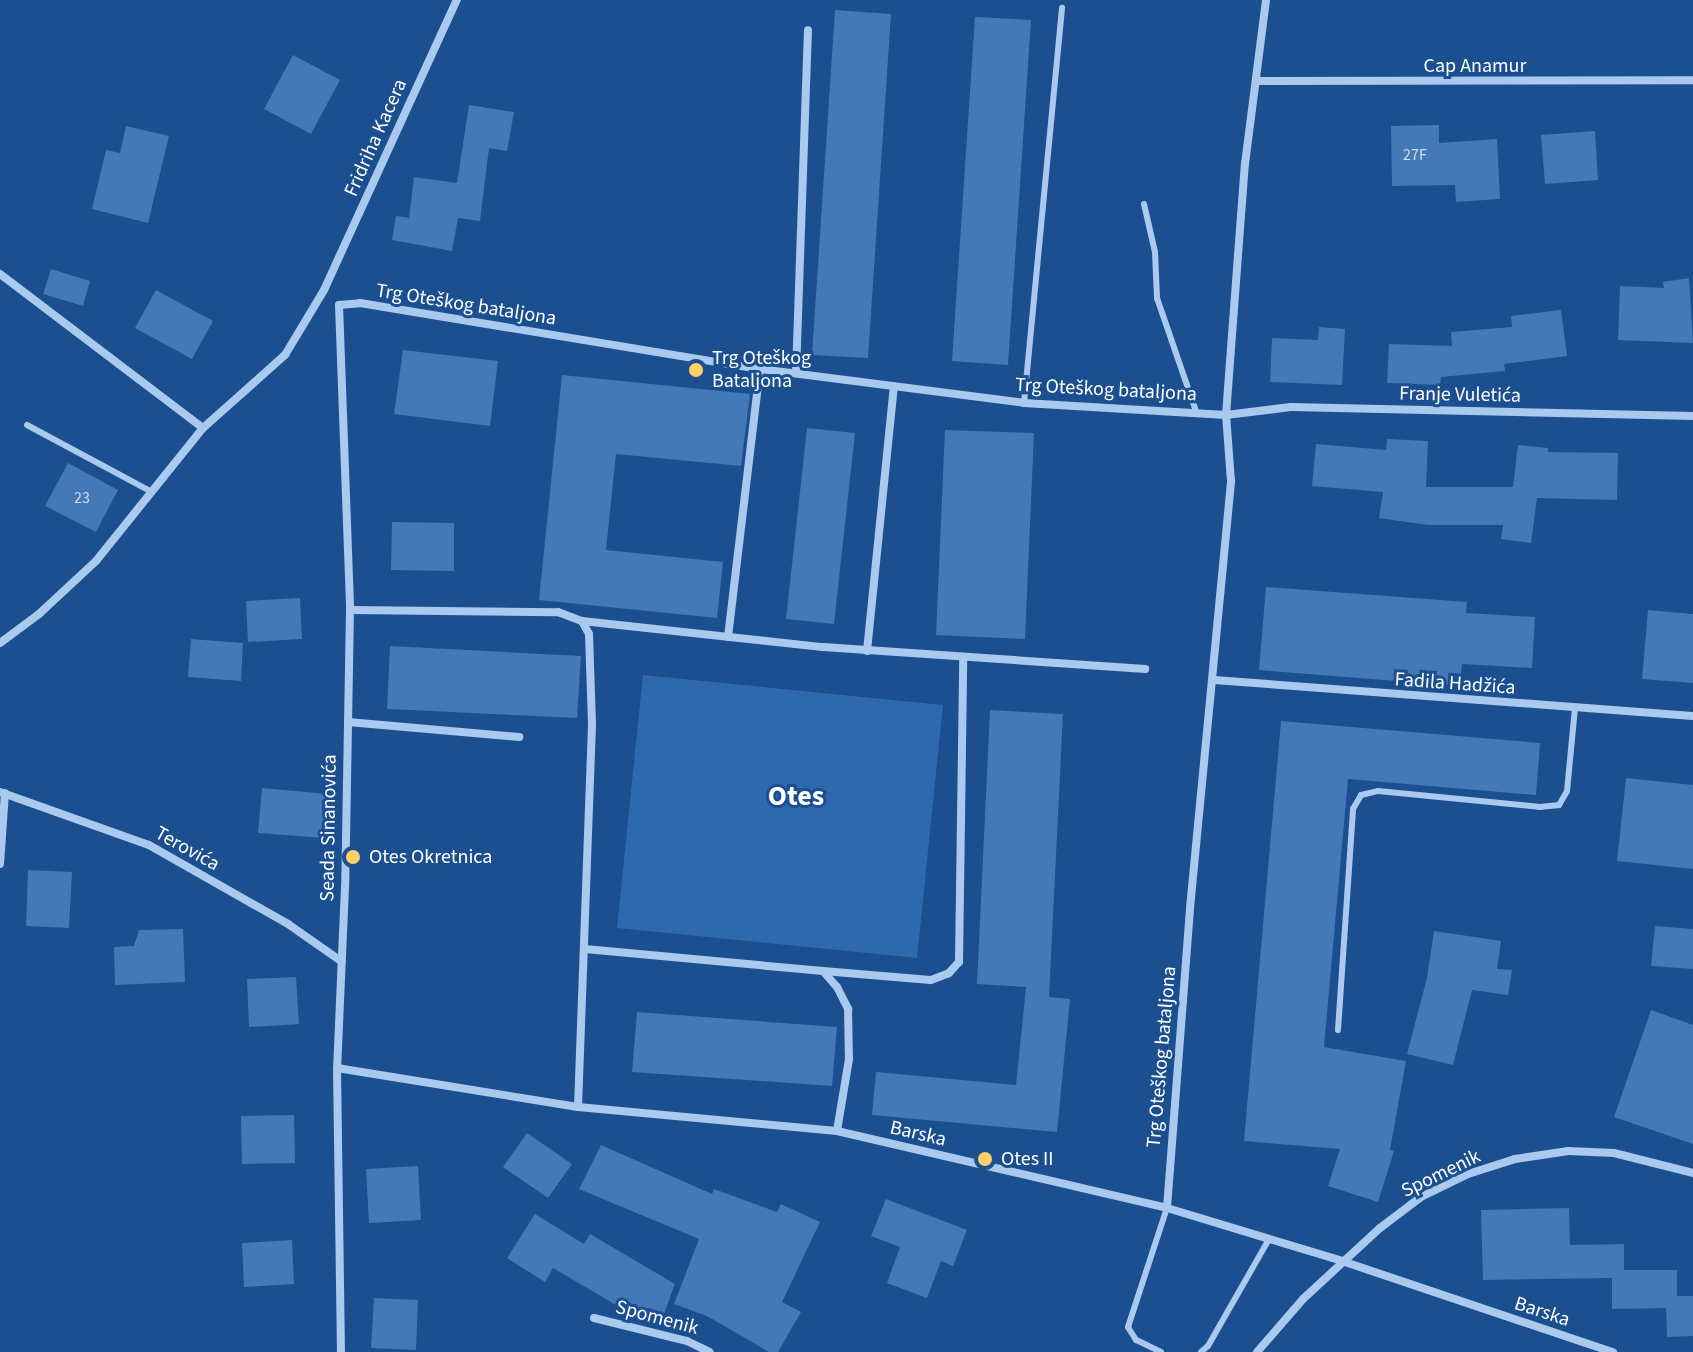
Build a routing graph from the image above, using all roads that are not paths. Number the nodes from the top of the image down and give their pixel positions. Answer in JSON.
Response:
{"nodes":[{"id":1,"x":457,"y":0,"type":"edge"},
{"id":2,"x":1266,"y":0,"type":"edge"},
{"id":3,"x":1062,"y":8,"type":"dead end"},
{"id":4,"x":808,"y":30,"type":"dead end"},
{"id":5,"x":1693,"y":80,"type":"edge"},
{"id":6,"x":1257,"y":81,"type":"junction"},
{"id":7,"x":1144,"y":204,"type":"dead end"},
{"id":8,"x":0,"y":274,"type":"edge"},
{"id":9,"x":324,"y":290,"type":"junction"},
{"id":10,"x":339,"y":305,"type":"junction"},
{"id":11,"x":760,"y":369,"type":"junction"},
{"id":12,"x":796,"y":373,"type":"junction"},
{"id":13,"x":894,"y":386,"type":"junction"},
{"id":14,"x":1024,"y":403,"type":"junction"},
{"id":15,"x":1196,"y":411,"type":"junction"},
{"id":16,"x":1226,"y":415,"type":"junction"},
{"id":17,"x":1693,"y":416,"type":"edge"},
{"id":18,"x":27,"y":425,"type":"dead end"},
{"id":19,"x":203,"y":428,"type":"junction"},
{"id":20,"x":152,"y":492,"type":"junction"},
{"id":21,"x":350,"y":610,"type":"junction"},
{"id":22,"x":582,"y":621,"type":"junction"},
{"id":23,"x":728,"y":637,"type":"junction"},
{"id":24,"x":0,"y":643,"type":"edge"},
{"id":25,"x":867,"y":651,"type":"junction"},
{"id":26,"x":963,"y":658,"type":"junction"},
{"id":27,"x":1145,"y":669,"type":"dead end"},
{"id":28,"x":1214,"y":680,"type":"junction"},
{"id":29,"x":1575,"y":708,"type":"junction"},
{"id":30,"x":1693,"y":716,"type":"edge"},
{"id":31,"x":348,"y":722,"type":"junction"},
{"id":32,"x":519,"y":737,"type":"dead end"},
{"id":33,"x":2,"y":792,"type":"edge"},
{"id":34,"x":0,"y":864,"type":"edge"},
{"id":35,"x":585,"y":949,"type":"junction"},
{"id":36,"x":341,"y":961,"type":"junction"},
{"id":37,"x":823,"y":971,"type":"junction"},
{"id":38,"x":1338,"y":1030,"type":"dead end"},
{"id":39,"x":337,"y":1068,"type":"junction"},
{"id":40,"x":578,"y":1107,"type":"junction"},
{"id":41,"x":837,"y":1131,"type":"junction"},
{"id":42,"x":1693,"y":1173,"type":"edge"},
{"id":43,"x":1167,"y":1208,"type":"junction"},
{"id":44,"x":1269,"y":1239,"type":"junction"},
{"id":45,"x":1342,"y":1261,"type":"junction"},
{"id":46,"x":594,"y":1318,"type":"dead end"},
{"id":47,"x":341,"y":1352,"type":"edge"},
{"id":48,"x":710,"y":1352,"type":"edge"},
{"id":49,"x":1161,"y":1352,"type":"edge"},
{"id":50,"x":1201,"y":1352,"type":"edge"},
{"id":51,"x":1257,"y":1352,"type":"edge"},
{"id":52,"x":1613,"y":1352,"type":"edge"}],
"edges":[{"from":1,"to":9,"type":"street","name":"Fridriha Kacera"},
{"from":2,"to":6,"type":"street"},
{"from":3,"to":14,"type":"lane"},
{"from":4,"to":12,"type":"street"},
{"from":5,"to":6,"type":"street","name":"Cap Anamur"},
{"from":6,"to":16,"type":"street"},
{"from":7,"to":15,"type":"lane"},
{"from":8,"to":19,"type":"street"},
{"from":9,"to":10,"type":"street"},
{"from":9,"to":19,"type":"street","name":"Fridriha Kacera"},
{"from":10,"to":11,"type":"street","name":"Trg Oteškog bataljona"},
{"from":10,"to":21,"type":"street","name":"Seada Sinanovića"},
{"from":11,"to":12,"type":"street","name":"Trg Oteškog bataljona"},
{"from":11,"to":23,"type":"street"},
{"from":12,"to":13,"type":"street","name":"Trg Oteškog bataljona"},
{"from":13,"to":14,"type":"street","name":"Trg Oteškog bataljona"},
{"from":13,"to":25,"type":"street"},
{"from":14,"to":15,"type":"street","name":"Trg Oteškog bataljona"},
{"from":15,"to":16,"type":"street","name":"Trg Oteškog bataljona"},
{"from":16,"to":17,"type":"street","name":"Franje Vuletića"},
{"from":16,"to":28,"type":"street","name":"Trg Oteškog bataljona"},
{"from":18,"to":20,"type":"lane"},
{"from":19,"to":20,"type":"street","name":"Fridriha Kacera"},
{"from":20,"to":24,"type":"street","name":"Fridriha Kacera"},
{"from":21,"to":22,"type":"street"},
{"from":21,"to":31,"type":"street","name":"Seada Sinanovića"},
{"from":22,"to":23,"type":"street"},
{"from":22,"to":35,"type":"street"},
{"from":23,"to":25,"type":"street"},
{"from":25,"to":26,"type":"street"},
{"from":26,"to":27,"type":"street"},
{"from":26,"to":37,"type":"street"},
{"from":28,"to":29,"type":"street","name":"Fadila Hadžića"},
{"from":28,"to":43,"type":"street","name":"Trg Oteškog bataljona"},
{"from":29,"to":30,"type":"street","name":"Fadila Hadžića"},
{"from":29,"to":38,"type":"lane"},
{"from":31,"to":32,"type":"street"},
{"from":31,"to":36,"type":"street","name":"Seada Sinanovića"},
{"from":33,"to":34,"type":"street","name":"Terovića"},
{"from":33,"to":36,"type":"street","name":"Terovića"},
{"from":35,"to":37,"type":"street"},
{"from":35,"to":40,"type":"street"},
{"from":36,"to":39,"type":"street","name":"Seada Sinanovića"},
{"from":37,"to":41,"type":"street"},
{"from":39,"to":40,"type":"street","name":"Barska"},
{"from":39,"to":47,"type":"street","name":"Seada Sinanovića"},
{"from":40,"to":41,"type":"street","name":"Barska"},
{"from":41,"to":43,"type":"street","name":"Barska"},
{"from":42,"to":45,"type":"street","name":"Spomenik"},
{"from":43,"to":44,"type":"street","name":"Barska"},
{"from":43,"to":49,"type":"lane"},
{"from":44,"to":45,"type":"street","name":"Barska"},
{"from":44,"to":50,"type":"lane"},
{"from":45,"to":51,"type":"street","name":"Spomenik"},
{"from":45,"to":52,"type":"street","name":"Barska"},
{"from":46,"to":48,"type":"street","name":"Spomenik"}]}
